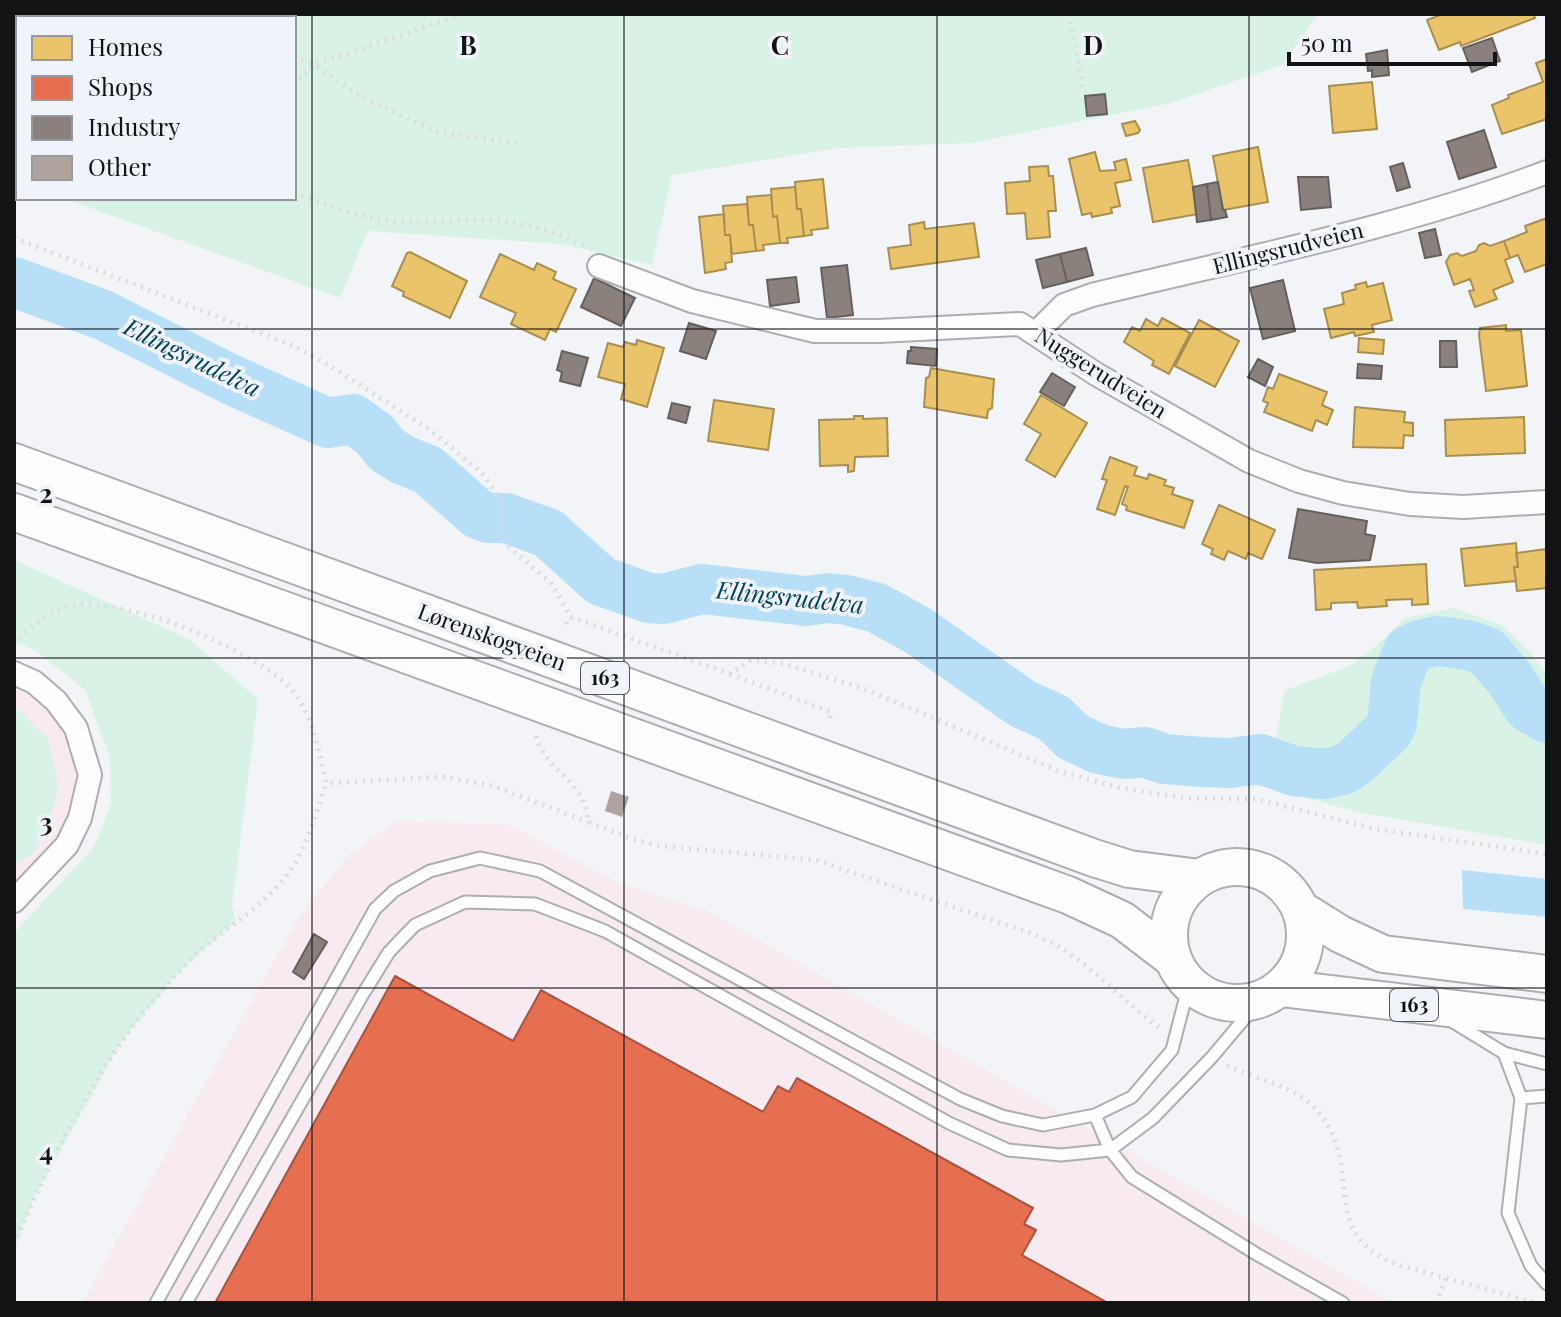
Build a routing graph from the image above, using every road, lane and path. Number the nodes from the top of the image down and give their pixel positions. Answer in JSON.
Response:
{"nodes":[{"id":1,"x":462,"y":14,"type":"edge"},
{"id":2,"x":1069,"y":14,"type":"edge"},
{"id":3,"x":296,"y":59,"type":"edge"},
{"id":4,"x":314,"y":65,"type":"junction"},
{"id":5,"x":296,"y":83,"type":"edge"},
{"id":6,"x":1083,"y":87,"type":"dead end"},
{"id":7,"x":517,"y":143,"type":"dead end"},
{"id":8,"x":1547,"y":172,"type":"edge"},
{"id":9,"x":296,"y":194,"type":"edge"},
{"id":10,"x":14,"y":238,"type":"edge"},
{"id":11,"x":599,"y":266,"type":"joint"},
{"id":12,"x":1036,"y":333,"type":"junction"},
{"id":13,"x":14,"y":462,"type":"edge"},
{"id":14,"x":1547,"y":502,"type":"edge"},
{"id":15,"x":14,"y":512,"type":"edge"},
{"id":16,"x":571,"y":617,"type":"junction"},
{"id":17,"x":566,"y":624,"type":"dead end"},
{"id":18,"x":14,"y":644,"type":"edge"},
{"id":19,"x":730,"y":674,"type":"junction"},
{"id":20,"x":24,"y":678,"type":"edge"},
{"id":21,"x":830,"y":718,"type":"dead end"},
{"id":22,"x":536,"y":727,"type":"dead end"},
{"id":23,"x":326,"y":783,"type":"junction"},
{"id":24,"x":588,"y":822,"type":"junction"},
{"id":25,"x":1547,"y":854,"type":"edge"},
{"id":26,"x":1200,"y":878,"type":"junction"},
{"id":27,"x":14,"y":901,"type":"edge"},
{"id":28,"x":1300,"y":909,"type":"junction"},
{"id":29,"x":1181,"y":972,"type":"junction"},
{"id":30,"x":1547,"y":974,"type":"edge"},
{"id":31,"x":1270,"y":994,"type":"junction"},
{"id":32,"x":1434,"y":1008,"type":"junction"},
{"id":33,"x":1547,"y":1020,"type":"edge"},
{"id":34,"x":1160,"y":1028,"type":"dead end"},
{"id":35,"x":1504,"y":1053,"type":"junction"},
{"id":36,"x":1547,"y":1064,"type":"edge"},
{"id":37,"x":1227,"y":1066,"type":"dead end"},
{"id":38,"x":1547,"y":1096,"type":"edge"},
{"id":39,"x":1521,"y":1098,"type":"junction"},
{"id":40,"x":1095,"y":1115,"type":"junction"},
{"id":41,"x":1110,"y":1150,"type":"junction"},
{"id":42,"x":14,"y":1244,"type":"edge"},
{"id":43,"x":1446,"y":1278,"type":"junction"},
{"id":44,"x":1547,"y":1284,"type":"edge"},
{"id":45,"x":156,"y":1303,"type":"edge"},
{"id":46,"x":186,"y":1303,"type":"edge"},
{"id":47,"x":1343,"y":1303,"type":"edge"},
{"id":48,"x":1436,"y":1303,"type":"edge"},
{"id":49,"x":1537,"y":1303,"type":"edge"}],
"edges":[{"from":1,"to":4,"type":"path"},
{"from":2,"to":6,"type":"path"},
{"from":3,"to":4,"type":"path"},
{"from":4,"to":5,"type":"path"},
{"from":4,"to":7,"type":"path"},
{"from":8,"to":12,"type":"street","name":"Ellingsrudveien"},
{"from":9,"to":11,"type":"path"},
{"from":10,"to":16,"type":"path"},
{"from":11,"to":12,"type":"street","name":"Nuggerudveien"},
{"from":12,"to":14,"type":"street","name":"Nuggerudveien"},
{"from":13,"to":26,"type":"highway","name":"Lørenskogveien","number":"163"},
{"from":15,"to":29,"type":"highway","name":"Lørenskogveien","number":"163"},
{"from":16,"to":17,"type":"path"},
{"from":16,"to":19,"type":"path"},
{"from":18,"to":23,"type":"path"},
{"from":19,"to":21,"type":"path"},
{"from":19,"to":25,"type":"path"},
{"from":20,"to":27,"type":"street"},
{"from":22,"to":24,"type":"path"},
{"from":23,"to":24,"type":"path"},
{"from":23,"to":42,"type":"path"},
{"from":24,"to":34,"type":"path"},
{"from":26,"to":28,"type":"highway","number":"163"},
{"from":26,"to":29,"type":"highway"},
{"from":28,"to":30,"type":"highway","number":"163"},
{"from":28,"to":31,"type":"highway"},
{"from":29,"to":31,"type":"highway","number":"163"},
{"from":29,"to":40,"type":"lane"},
{"from":31,"to":32,"type":"highway","number":"163"},
{"from":31,"to":41,"type":"lane"},
{"from":32,"to":33,"type":"highway","number":"163"},
{"from":32,"to":35,"type":"lane"},
{"from":35,"to":36,"type":"lane"},
{"from":35,"to":39,"type":"lane"},
{"from":37,"to":43,"type":"path"},
{"from":38,"to":39,"type":"lane"},
{"from":39,"to":44,"type":"lane"},
{"from":40,"to":41,"type":"lane"},
{"from":40,"to":45,"type":"lane"},
{"from":41,"to":46,"type":"lane"},
{"from":41,"to":47,"type":"lane"},
{"from":43,"to":48,"type":"path"},
{"from":43,"to":49,"type":"path"}]}
